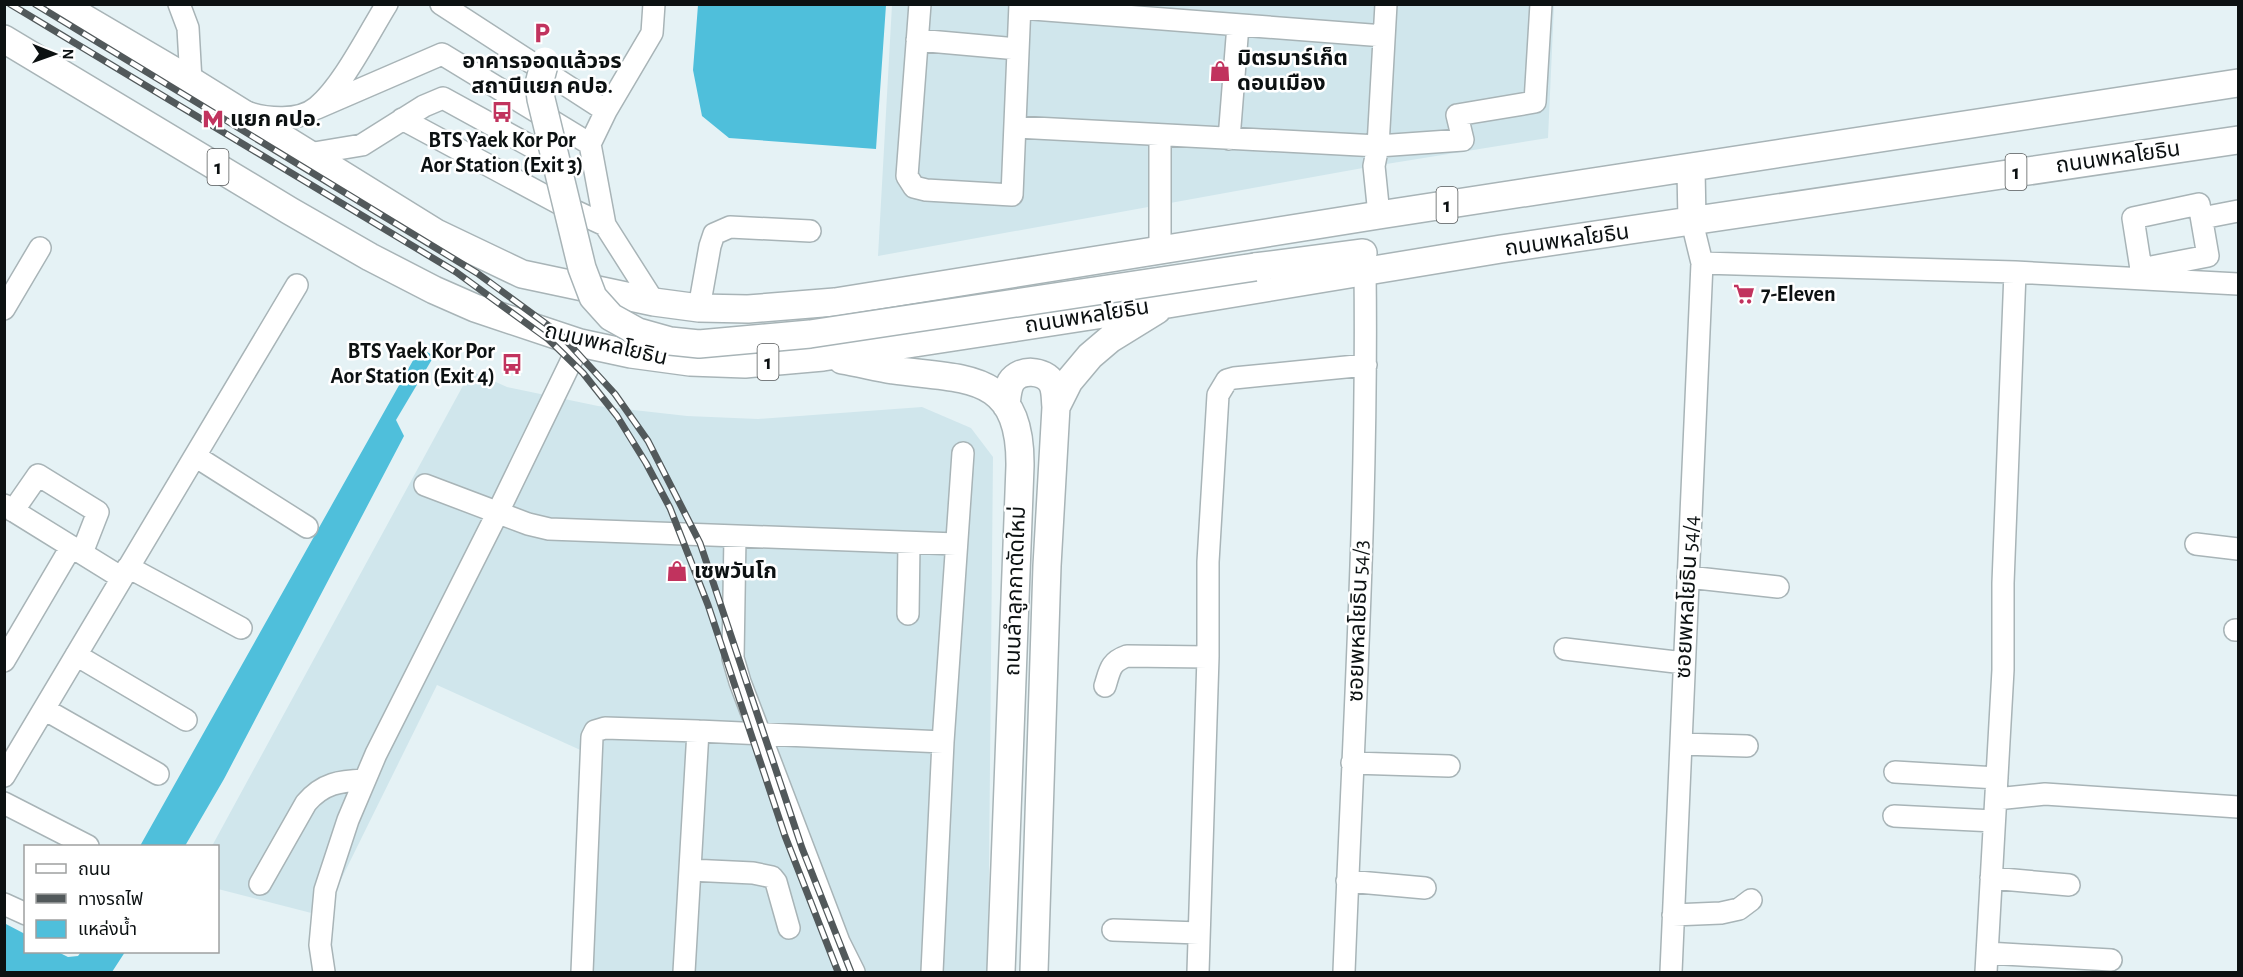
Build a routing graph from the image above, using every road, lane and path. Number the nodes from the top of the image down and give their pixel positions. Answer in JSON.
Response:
{"nodes":[{"id":1,"x":60,"y":4,"type":"edge"},
{"id":2,"x":179,"y":4,"type":"edge"},
{"id":3,"x":387,"y":4,"type":"edge"},
{"id":4,"x":441,"y":4,"type":"edge"},
{"id":5,"x":654,"y":4,"type":"edge"},
{"id":6,"x":920,"y":4,"type":"edge"},
{"id":7,"x":1386,"y":4,"type":"edge"},
{"id":8,"x":1541,"y":4,"type":"edge"},
{"id":9,"x":1020,"y":6,"type":"edge"},
{"id":10,"x":1238,"y":25,"type":"junction"},
{"id":11,"x":1384,"y":36,"type":"junction"},
{"id":12,"x":4,"y":39,"type":"edge"},
{"id":13,"x":917,"y":40,"type":"junction"},
{"id":14,"x":1018,"y":49,"type":"junction"},
{"id":15,"x":545,"y":62,"type":"dead end"},
{"id":16,"x":191,"y":81,"type":"junction"},
{"id":17,"x":2238,"y":83,"type":"edge"},
{"id":18,"x":223,"y":102,"type":"junction"},
{"id":19,"x":317,"y":108,"type":"junction"},
{"id":20,"x":606,"y":111,"type":"junction"},
{"id":21,"x":402,"y":119,"type":"junction"},
{"id":22,"x":1015,"y":128,"type":"junction"},
{"id":23,"x":1160,"y":135,"type":"junction"},
{"id":24,"x":1229,"y":139,"type":"junction"},
{"id":25,"x":2238,"y":141,"type":"edge"},
{"id":26,"x":590,"y":144,"type":"junction"},
{"id":27,"x":1377,"y":146,"type":"junction"},
{"id":28,"x":308,"y":154,"type":"junction"},
{"id":29,"x":1691,"y":169,"type":"junction"},
{"id":30,"x":564,"y":206,"type":"junction"},
{"id":31,"x":2238,"y":211,"type":"edge"},
{"id":32,"x":1379,"y":215,"type":"junction"},
{"id":33,"x":2202,"y":218,"type":"dead end"},
{"id":34,"x":1692,"y":222,"type":"junction"},
{"id":35,"x":605,"y":225,"type":"junction"},
{"id":36,"x":810,"y":231,"type":"dead end"},
{"id":37,"x":40,"y":248,"type":"dead end"},
{"id":38,"x":1160,"y":250,"type":"junction"},
{"id":39,"x":1451,"y":257,"type":"junction"},
{"id":40,"x":1702,"y":263,"type":"junction"},
{"id":41,"x":1365,"y":270,"type":"junction"},
{"id":42,"x":2015,"y":272,"type":"junction"},
{"id":43,"x":2238,"y":284,"type":"edge"},
{"id":44,"x":297,"y":285,"type":"dead end"},
{"id":45,"x":654,"y":302,"type":"junction"},
{"id":46,"x":1168,"y":304,"type":"junction"},
{"id":47,"x":699,"y":308,"type":"junction"},
{"id":48,"x":4,"y":309,"type":"edge"},
{"id":49,"x":580,"y":343,"type":"junction"},
{"id":50,"x":824,"y":357,"type":"junction"},
{"id":51,"x":1366,"y":364,"type":"junction"},
{"id":52,"x":1006,"y":405,"type":"junction"},
{"id":53,"x":1056,"y":407,"type":"junction"},
{"id":54,"x":963,"y":453,"type":"dead end"},
{"id":55,"x":195,"y":456,"type":"junction"},
{"id":56,"x":425,"y":485,"type":"dead end"},
{"id":57,"x":9,"y":508,"type":"edge"},
{"id":58,"x":498,"y":512,"type":"junction"},
{"id":59,"x":307,"y":527,"type":"dead end"},
{"id":60,"x":735,"y":536,"type":"junction"},
{"id":61,"x":909,"y":543,"type":"junction"},
{"id":62,"x":956,"y":544,"type":"junction"},
{"id":63,"x":2196,"y":544,"type":"dead end"},
{"id":64,"x":2238,"y":549,"type":"edge"},
{"id":65,"x":76,"y":550,"type":"junction"},
{"id":66,"x":125,"y":572,"type":"junction"},
{"id":67,"x":1688,"y":578,"type":"junction"},
{"id":68,"x":1778,"y":588,"type":"dead end"},
{"id":69,"x":908,"y":614,"type":"dead end"},
{"id":70,"x":241,"y":628,"type":"dead end"},
{"id":71,"x":1565,"y":649,"type":"dead end"},
{"id":72,"x":76,"y":654,"type":"junction"},
{"id":73,"x":1208,"y":657,"type":"junction"},
{"id":74,"x":4,"y":661,"type":"edge"},
{"id":75,"x":1684,"y":663,"type":"junction"},
{"id":76,"x":1105,"y":686,"type":"dead end"},
{"id":77,"x":44,"y":709,"type":"junction"},
{"id":78,"x":186,"y":720,"type":"dead end"},
{"id":79,"x":698,"y":731,"type":"junction"},
{"id":80,"x":762,"y":734,"type":"junction"},
{"id":81,"x":943,"y":742,"type":"junction"},
{"id":82,"x":1680,"y":744,"type":"junction"},
{"id":83,"x":1747,"y":746,"type":"dead end"},
{"id":84,"x":1353,"y":763,"type":"junction"},
{"id":85,"x":1449,"y":766,"type":"dead end"},
{"id":86,"x":1895,"y":772,"type":"dead end"},
{"id":87,"x":158,"y":774,"type":"dead end"},
{"id":88,"x":4,"y":776,"type":"edge"},
{"id":89,"x":364,"y":780,"type":"junction"},
{"id":90,"x":1996,"y":789,"type":"junction"},
{"id":91,"x":4,"y":803,"type":"edge"},
{"id":92,"x":2238,"y":807,"type":"edge"},
{"id":93,"x":1894,"y":816,"type":"dead end"},
{"id":94,"x":1994,"y":821,"type":"junction"},
{"id":95,"x":86,"y":845,"type":"edge"},
{"id":96,"x":690,"y":870,"type":"junction"},
{"id":97,"x":1991,"y":878,"type":"junction"},
{"id":98,"x":1347,"y":881,"type":"junction"},
{"id":99,"x":260,"y":884,"type":"dead end"},
{"id":100,"x":2069,"y":885,"type":"dead end"},
{"id":101,"x":1425,"y":888,"type":"dead end"},
{"id":102,"x":1751,"y":900,"type":"dead end"},
{"id":103,"x":4,"y":904,"type":"edge"},
{"id":104,"x":24,"y":913,"type":"edge"},
{"id":105,"x":1673,"y":915,"type":"junction"},
{"id":106,"x":789,"y":928,"type":"dead end"},
{"id":107,"x":1113,"y":930,"type":"dead end"},
{"id":108,"x":1199,"y":933,"type":"junction"},
{"id":109,"x":2111,"y":960,"type":"dead end"},
{"id":110,"x":1986,"y":963,"type":"edge"},
{"id":111,"x":324,"y":972,"type":"edge"},
{"id":112,"x":582,"y":972,"type":"edge"},
{"id":113,"x":684,"y":972,"type":"edge"},
{"id":114,"x":854,"y":972,"type":"edge"},
{"id":115,"x":932,"y":972,"type":"edge"},
{"id":116,"x":1001,"y":972,"type":"edge"},
{"id":117,"x":1034,"y":972,"type":"edge"},
{"id":118,"x":1198,"y":972,"type":"edge"},
{"id":119,"x":1344,"y":972,"type":"edge"},
{"id":120,"x":1671,"y":972,"type":"edge"}],
"edges":[{"from":1,"to":16,"type":"main road","number":"1"},
{"from":2,"to":16,"type":"street"},
{"from":3,"to":19,"type":"street"},
{"from":4,"to":20,"type":"street"},
{"from":5,"to":20,"type":"street"},
{"from":6,"to":13,"type":"street"},
{"from":7,"to":11,"type":"street"},
{"from":8,"to":27,"type":"street"},
{"from":9,"to":10,"type":"street"},
{"from":9,"to":14,"type":"street"},
{"from":10,"to":11,"type":"street"},
{"from":10,"to":24,"type":"street"},
{"from":11,"to":27,"type":"street"},
{"from":12,"to":49,"type":"main road","name":"ถนนพหลโยธิน","number":"1"},
{"from":13,"to":14,"type":"street"},
{"from":13,"to":22,"type":"street"},
{"from":14,"to":22,"type":"street"},
{"from":15,"to":39,"type":"main road","bridge":true},
{"from":16,"to":18,"type":"main road","number":"1"},
{"from":17,"to":29,"type":"main road","number":"1"},
{"from":18,"to":19,"type":"street"},
{"from":18,"to":28,"type":"main road","number":"1"},
{"from":19,"to":26,"type":"street"},
{"from":20,"to":26,"type":"street"},
{"from":21,"to":28,"type":"street"},
{"from":21,"to":30,"type":"street"},
{"from":21,"to":30,"type":"street"},
{"from":22,"to":23,"type":"street"},
{"from":23,"to":24,"type":"street"},
{"from":23,"to":38,"type":"street"},
{"from":24,"to":27,"type":"street"},
{"from":25,"to":34,"type":"main road","name":"ถนนพหลโยธิน","number":"1"},
{"from":26,"to":35,"type":"street"},
{"from":27,"to":32,"type":"street"},
{"from":28,"to":45,"type":"main road","number":"1"},
{"from":29,"to":32,"type":"main road","number":"1"},
{"from":29,"to":34,"type":"main road"},
{"from":30,"to":35,"type":"street"},
{"from":31,"to":33,"type":"street"},
{"from":32,"to":38,"type":"main road","number":"1"},
{"from":34,"to":39,"type":"main road","name":"ถนนพหลโยธิน","number":"1"},
{"from":34,"to":40,"type":"street","name":"ซอยพหลโยธิน 54/4"},
{"from":35,"to":45,"type":"street"},
{"from":36,"to":47,"type":"street"},
{"from":37,"to":48,"type":"street"},
{"from":38,"to":47,"type":"main road","number":"1"},
{"from":39,"to":41,"type":"main road","name":"ถนนพหลโยธิน","number":"1"},
{"from":40,"to":42,"type":"street"},
{"from":40,"to":67,"type":"street","name":"ซอยพหลโยธิน 54/4"},
{"from":41,"to":46,"type":"main road","name":"ถนนพหลโยธิน","number":"1"},
{"from":41,"to":51,"type":"street","name":"ซอยพหลโยธิน 54/3"},
{"from":42,"to":43,"type":"street"},
{"from":42,"to":90,"type":"street"},
{"from":44,"to":55,"type":"street"},
{"from":45,"to":47,"type":"main road","number":"1"},
{"from":46,"to":50,"type":"main road","name":"ถนนพหลโยธิน","number":"1"},
{"from":46,"to":53,"type":"main road","name":"ถนนลำลูกกาตัดใหม่"},
{"from":49,"to":50,"type":"main road","name":"ถนนพหลโยธิน","number":"1"},
{"from":49,"to":58,"type":"street"},
{"from":50,"to":52,"type":"main road","name":"ถนนลำลูกกาตัดใหม่"},
{"from":51,"to":73,"type":"street"},
{"from":51,"to":84,"type":"street","name":"ซอยพหลโยธิน 54/3"},
{"from":52,"to":53,"type":"main road"},
{"from":52,"to":116,"type":"main road","name":"ถนนลำลูกกาตัดใหม่"},
{"from":53,"to":117,"type":"main road","name":"ถนนลำลูกกาตัดใหม่"},
{"from":54,"to":62,"type":"street"},
{"from":55,"to":59,"type":"street"},
{"from":55,"to":66,"type":"street"},
{"from":56,"to":58,"type":"street"},
{"from":57,"to":65,"type":"street"},
{"from":57,"to":65,"type":"street"},
{"from":58,"to":60,"type":"street"},
{"from":58,"to":89,"type":"street"},
{"from":60,"to":61,"type":"street"},
{"from":60,"to":80,"type":"street"},
{"from":61,"to":62,"type":"street"},
{"from":61,"to":69,"type":"street"},
{"from":62,"to":81,"type":"street"},
{"from":63,"to":64,"type":"street"},
{"from":65,"to":66,"type":"street"},
{"from":65,"to":74,"type":"street"},
{"from":66,"to":70,"type":"street"},
{"from":66,"to":72,"type":"street"},
{"from":67,"to":68,"type":"street"},
{"from":67,"to":75,"type":"street","name":"ซอยพหลโยธิน 54/4"},
{"from":71,"to":75,"type":"street"},
{"from":72,"to":77,"type":"street"},
{"from":72,"to":78,"type":"street"},
{"from":73,"to":76,"type":"street"},
{"from":73,"to":108,"type":"street"},
{"from":75,"to":82,"type":"street","name":"ซอยพหลโยธิน 54/4"},
{"from":77,"to":87,"type":"street"},
{"from":77,"to":88,"type":"street"},
{"from":79,"to":80,"type":"street"},
{"from":79,"to":96,"type":"street"},
{"from":79,"to":112,"type":"street"},
{"from":80,"to":81,"type":"street"},
{"from":80,"to":114,"type":"street"},
{"from":81,"to":115,"type":"street"},
{"from":82,"to":83,"type":"street"},
{"from":82,"to":105,"type":"street","name":"ซอยพหลโยธิน 54/4"},
{"from":84,"to":85,"type":"street"},
{"from":84,"to":98,"type":"street","name":"ซอยพหลโยธิน 54/3"},
{"from":86,"to":90,"type":"street"},
{"from":89,"to":99,"type":"street"},
{"from":89,"to":111,"type":"street"},
{"from":90,"to":92,"type":"street"},
{"from":90,"to":94,"type":"street"},
{"from":91,"to":95,"type":"street"},
{"from":93,"to":94,"type":"street"},
{"from":94,"to":97,"type":"street"},
{"from":96,"to":106,"type":"street"},
{"from":96,"to":113,"type":"street"},
{"from":97,"to":100,"type":"street"},
{"from":97,"to":110,"type":"street"},
{"from":98,"to":101,"type":"street"},
{"from":98,"to":119,"type":"street","name":"ซอยพหลโยธิน 54/3"},
{"from":102,"to":105,"type":"street"},
{"from":103,"to":104,"type":"street"},
{"from":105,"to":120,"type":"street","name":"ซอยพหลโยธิน 54/4"},
{"from":107,"to":108,"type":"street"},
{"from":108,"to":118,"type":"street"},
{"from":109,"to":110,"type":"street"}]}
